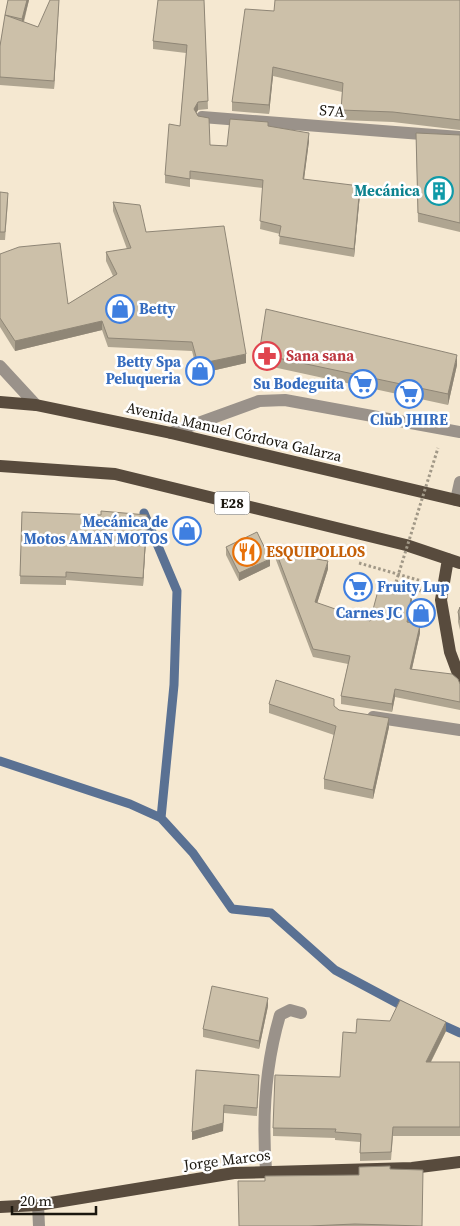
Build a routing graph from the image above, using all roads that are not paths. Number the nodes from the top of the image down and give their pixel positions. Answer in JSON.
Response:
{"nodes":[{"id":1,"x":202,"y":117,"type":"edge"},
{"id":2,"x":460,"y":137,"type":"edge"},
{"id":3,"x":0,"y":366,"type":"edge"},
{"id":4,"x":0,"y":402,"type":"edge"},
{"id":5,"x":36,"y":405,"type":"junction"},
{"id":6,"x":460,"y":432,"type":"edge"},
{"id":7,"x":171,"y":433,"type":"junction"},
{"id":8,"x":0,"y":466,"type":"edge"},
{"id":9,"x":460,"y":482,"type":"edge"},
{"id":10,"x":458,"y":501,"type":"edge"},
{"id":11,"x":454,"y":561,"type":"edge"},
{"id":12,"x":460,"y":679,"type":"edge"},
{"id":13,"x":359,"y":715,"type":"edge"},
{"id":14,"x":460,"y":730,"type":"edge"},
{"id":15,"x":301,"y":1013,"type":"dead end"},
{"id":16,"x":460,"y":1162,"type":"edge"},
{"id":17,"x":266,"y":1170,"type":"junction"},
{"id":18,"x":38,"y":1204,"type":"junction"},
{"id":19,"x":0,"y":1207,"type":"edge"},
{"id":20,"x":39,"y":1226,"type":"edge"}],
"edges":[{"from":1,"to":2,"type":"street","name":"S7A"},
{"from":3,"to":5,"type":"street"},
{"from":4,"to":5,"type":"main road","name":"Avenida Manuel Córdova Galarza"},
{"from":5,"to":7,"type":"main road","name":"Avenida Manuel Córdova Galarza"},
{"from":6,"to":7,"type":"street"},
{"from":7,"to":10,"type":"main road","name":"Avenida Manuel Córdova Galarza"},
{"from":8,"to":11,"type":"main road","number":"E28"},
{"from":9,"to":10,"type":"street"},
{"from":11,"to":12,"type":"main road"},
{"from":13,"to":14,"type":"street"},
{"from":15,"to":17,"type":"street"},
{"from":16,"to":17,"type":"main road","name":"Jorge Marcos"},
{"from":17,"to":18,"type":"main road","name":"Jorge Marcos"},
{"from":18,"to":19,"type":"main road","name":"Jorge Marcos"},
{"from":18,"to":20,"type":"street"}]}
